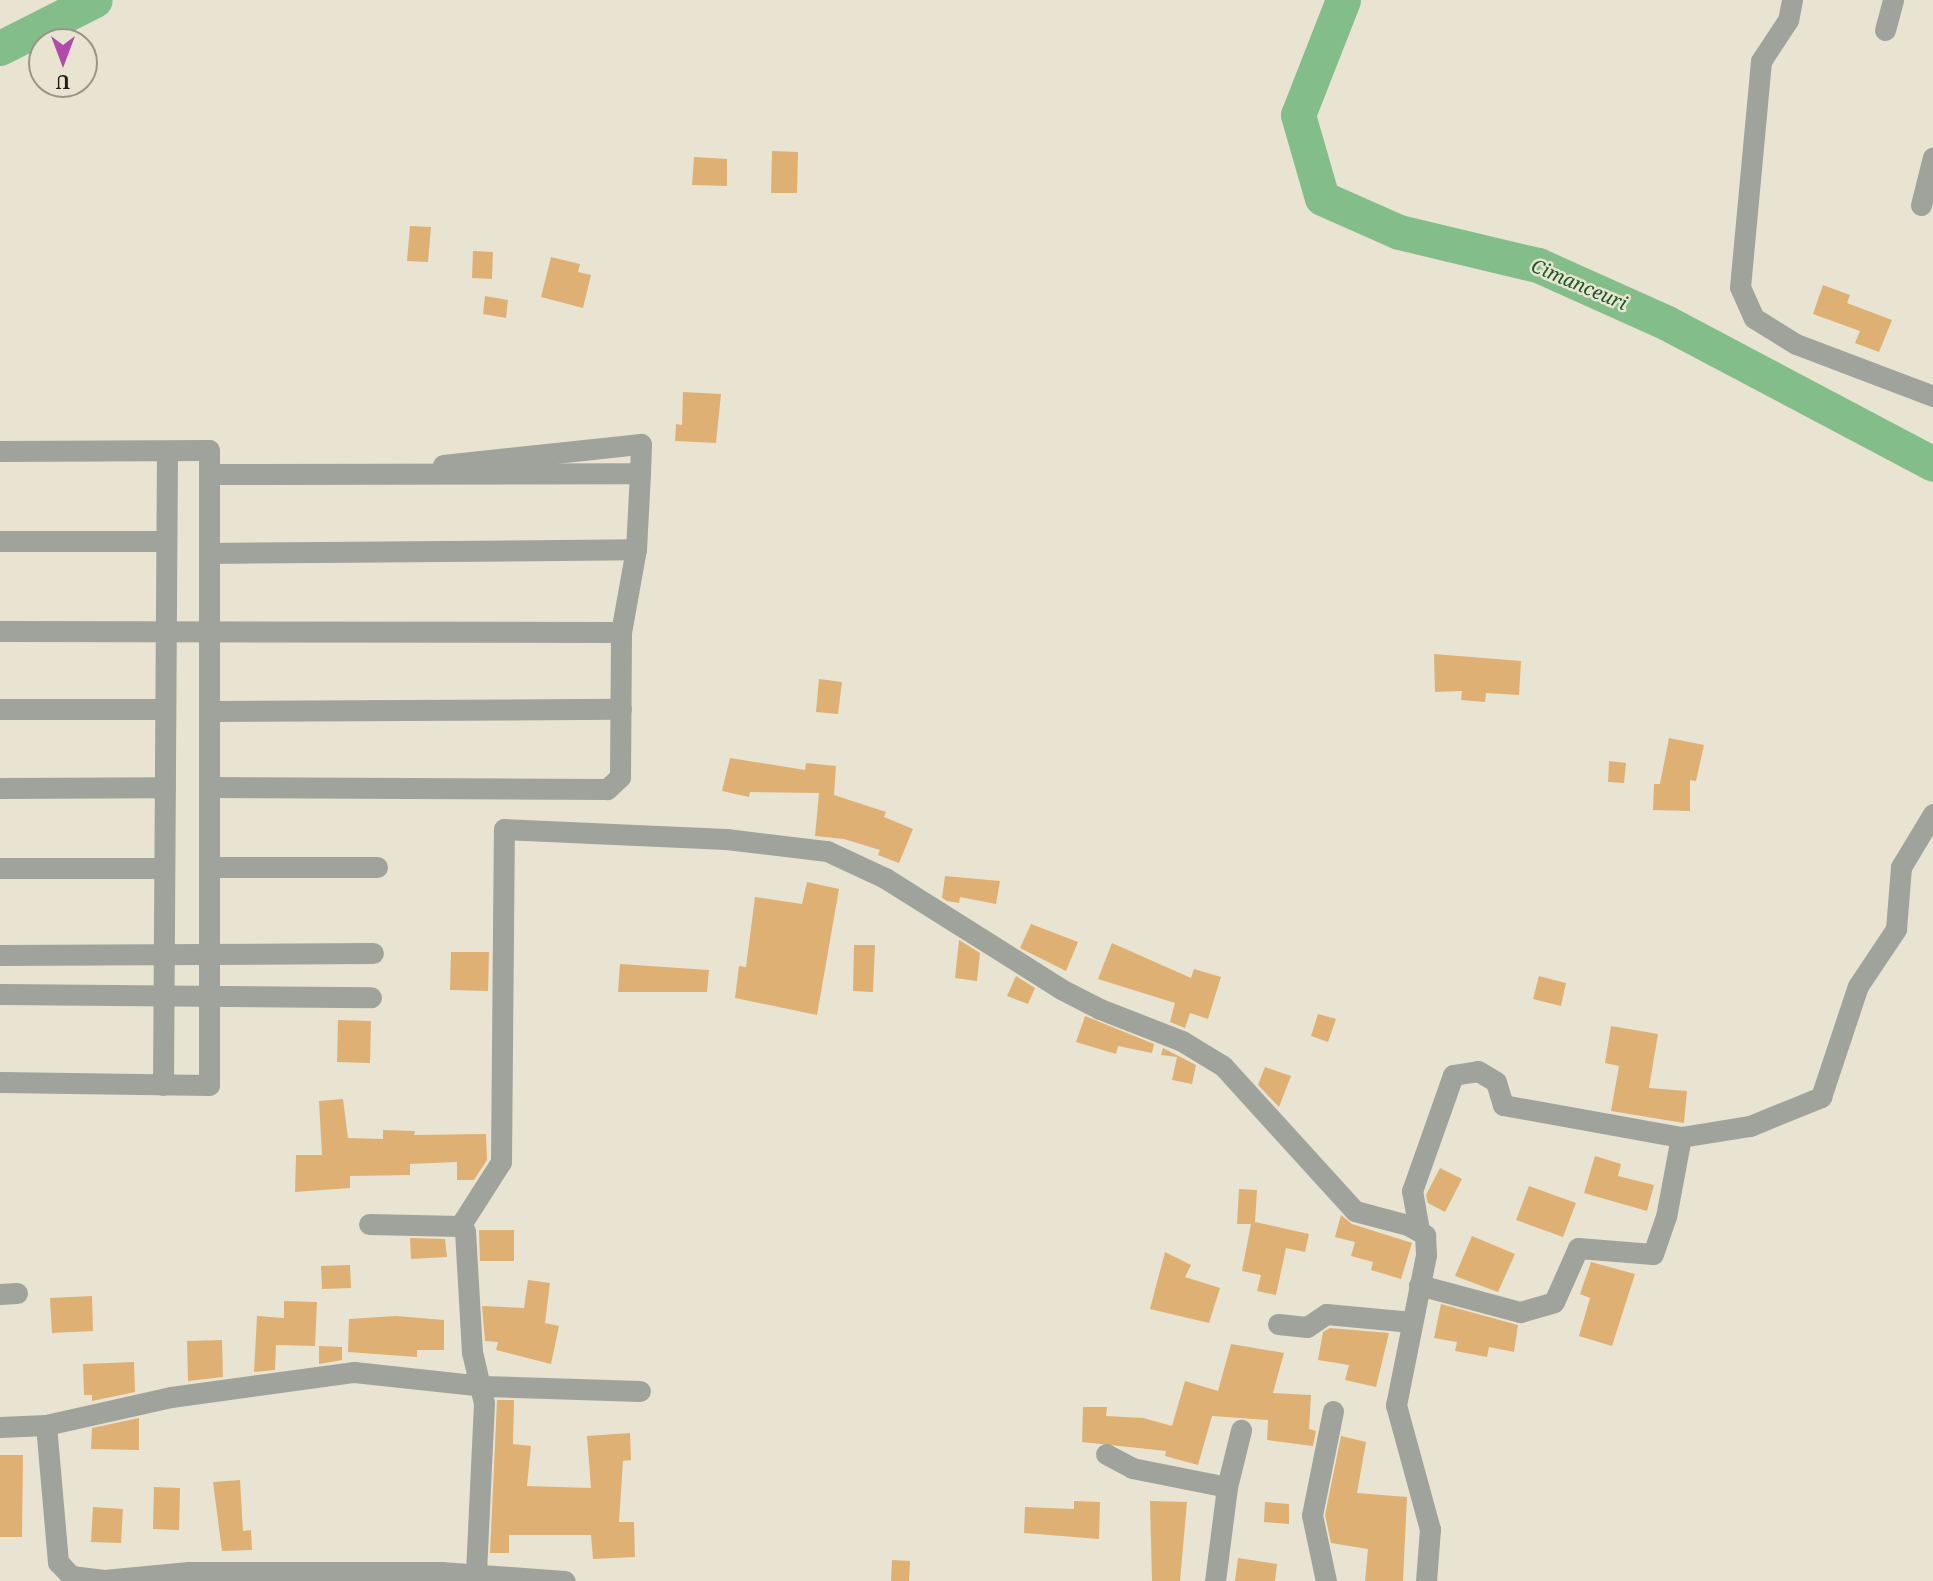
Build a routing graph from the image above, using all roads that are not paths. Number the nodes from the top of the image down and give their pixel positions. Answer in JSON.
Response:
{"nodes":[{"id":1,"x":1792,"y":0,"type":"edge"},
{"id":2,"x":1893,"y":0,"type":"edge"},
{"id":3,"x":1885,"y":30,"type":"dead end"},
{"id":4,"x":1933,"y":157,"type":"edge"},
{"id":5,"x":1921,"y":205,"type":"dead end"},
{"id":6,"x":1933,"y":396,"type":"edge"},
{"id":7,"x":0,"y":451,"type":"edge"},
{"id":8,"x":167,"y":451,"type":"junction"},
{"id":9,"x":209,"y":474,"type":"junction"},
{"id":10,"x":0,"y":541,"type":"edge"},
{"id":11,"x":166,"y":541,"type":"junction"},
{"id":12,"x":636,"y":549,"type":"junction"},
{"id":13,"x":209,"y":553,"type":"junction"},
{"id":14,"x":209,"y":630,"type":"junction"},
{"id":15,"x":0,"y":631,"type":"edge"},
{"id":16,"x":166,"y":632,"type":"junction"},
{"id":17,"x":621,"y":632,"type":"junction"},
{"id":18,"x":0,"y":709,"type":"edge"},
{"id":19,"x":165,"y":709,"type":"junction"},
{"id":20,"x":621,"y":709,"type":"junction"},
{"id":21,"x":209,"y":710,"type":"junction"},
{"id":22,"x":0,"y":788,"type":"edge"},
{"id":23,"x":165,"y":788,"type":"junction"},
{"id":24,"x":209,"y":788,"type":"junction"},
{"id":25,"x":1933,"y":814,"type":"edge"},
{"id":26,"x":209,"y":867,"type":"junction"},
{"id":27,"x":377,"y":867,"type":"dead end"},
{"id":28,"x":0,"y":868,"type":"edge"},
{"id":29,"x":164,"y":868,"type":"junction"},
{"id":30,"x":373,"y":953,"type":"dead end"},
{"id":31,"x":164,"y":954,"type":"junction"},
{"id":32,"x":209,"y":954,"type":"junction"},
{"id":33,"x":0,"y":956,"type":"edge"},
{"id":34,"x":0,"y":994,"type":"edge"},
{"id":35,"x":163,"y":995,"type":"junction"},
{"id":36,"x":209,"y":996,"type":"junction"},
{"id":37,"x":371,"y":997,"type":"dead end"},
{"id":38,"x":0,"y":1082,"type":"edge"},
{"id":39,"x":163,"y":1085,"type":"junction"},
{"id":40,"x":1681,"y":1137,"type":"junction"},
{"id":41,"x":369,"y":1224,"type":"dead end"},
{"id":42,"x":460,"y":1226,"type":"junction"},
{"id":43,"x":1419,"y":1230,"type":"junction"},
{"id":44,"x":1419,"y":1286,"type":"junction"},
{"id":45,"x":1412,"y":1322,"type":"junction"},
{"id":46,"x":1278,"y":1324,"type":"dead end"},
{"id":47,"x":482,"y":1386,"type":"junction"},
{"id":48,"x":640,"y":1391,"type":"dead end"},
{"id":49,"x":1333,"y":1411,"type":"dead end"},
{"id":50,"x":46,"y":1425,"type":"junction"},
{"id":51,"x":0,"y":1427,"type":"edge"},
{"id":52,"x":1241,"y":1430,"type":"dead end"},
{"id":53,"x":1106,"y":1454,"type":"dead end"},
{"id":54,"x":1227,"y":1487,"type":"junction"},
{"id":55,"x":476,"y":1574,"type":"junction"},
{"id":56,"x":63,"y":1577,"type":"edge"},
{"id":57,"x":565,"y":1581,"type":"edge"},
{"id":58,"x":1215,"y":1581,"type":"edge"},
{"id":59,"x":1326,"y":1581,"type":"edge"},
{"id":60,"x":1426,"y":1581,"type":"edge"}],
"edges":[{"from":1,"to":6,"type":"street"},
{"from":2,"to":3,"type":"street"},
{"from":4,"to":5,"type":"street"},
{"from":7,"to":8,"type":"street"},
{"from":8,"to":9,"type":"street"},
{"from":8,"to":11,"type":"street"},
{"from":9,"to":12,"type":"street"},
{"from":9,"to":13,"type":"street"},
{"from":10,"to":11,"type":"street"},
{"from":11,"to":16,"type":"street"},
{"from":12,"to":13,"type":"street"},
{"from":12,"to":17,"type":"street"},
{"from":13,"to":14,"type":"street"},
{"from":14,"to":16,"type":"street"},
{"from":14,"to":17,"type":"street"},
{"from":14,"to":21,"type":"street"},
{"from":15,"to":16,"type":"street"},
{"from":16,"to":19,"type":"street"},
{"from":17,"to":20,"type":"street"},
{"from":18,"to":19,"type":"street"},
{"from":19,"to":23,"type":"street"},
{"from":20,"to":21,"type":"street"},
{"from":20,"to":24,"type":"street"},
{"from":21,"to":24,"type":"street"},
{"from":22,"to":23,"type":"street"},
{"from":23,"to":29,"type":"street"},
{"from":24,"to":26,"type":"street"},
{"from":25,"to":40,"type":"street"},
{"from":26,"to":27,"type":"street"},
{"from":26,"to":32,"type":"street"},
{"from":28,"to":29,"type":"street"},
{"from":29,"to":31,"type":"street"},
{"from":30,"to":32,"type":"street"},
{"from":31,"to":32,"type":"street"},
{"from":31,"to":33,"type":"street"},
{"from":31,"to":35,"type":"street"},
{"from":32,"to":36,"type":"street"},
{"from":34,"to":35,"type":"street"},
{"from":35,"to":36,"type":"street"},
{"from":35,"to":39,"type":"street"},
{"from":36,"to":37,"type":"street"},
{"from":36,"to":39,"type":"street"},
{"from":38,"to":39,"type":"street"},
{"from":40,"to":43,"type":"street"},
{"from":40,"to":44,"type":"street"},
{"from":41,"to":42,"type":"street"},
{"from":42,"to":43,"type":"street"},
{"from":42,"to":47,"type":"street"},
{"from":43,"to":44,"type":"street"},
{"from":44,"to":45,"type":"street"},
{"from":45,"to":46,"type":"street"},
{"from":45,"to":60,"type":"street"},
{"from":47,"to":48,"type":"street"},
{"from":47,"to":50,"type":"street"},
{"from":47,"to":55,"type":"street"},
{"from":49,"to":59,"type":"street"},
{"from":50,"to":51,"type":"street"},
{"from":50,"to":56,"type":"street"},
{"from":52,"to":54,"type":"street"},
{"from":53,"to":54,"type":"street"},
{"from":54,"to":58,"type":"street"},
{"from":55,"to":56,"type":"street"},
{"from":55,"to":57,"type":"street"}]}
